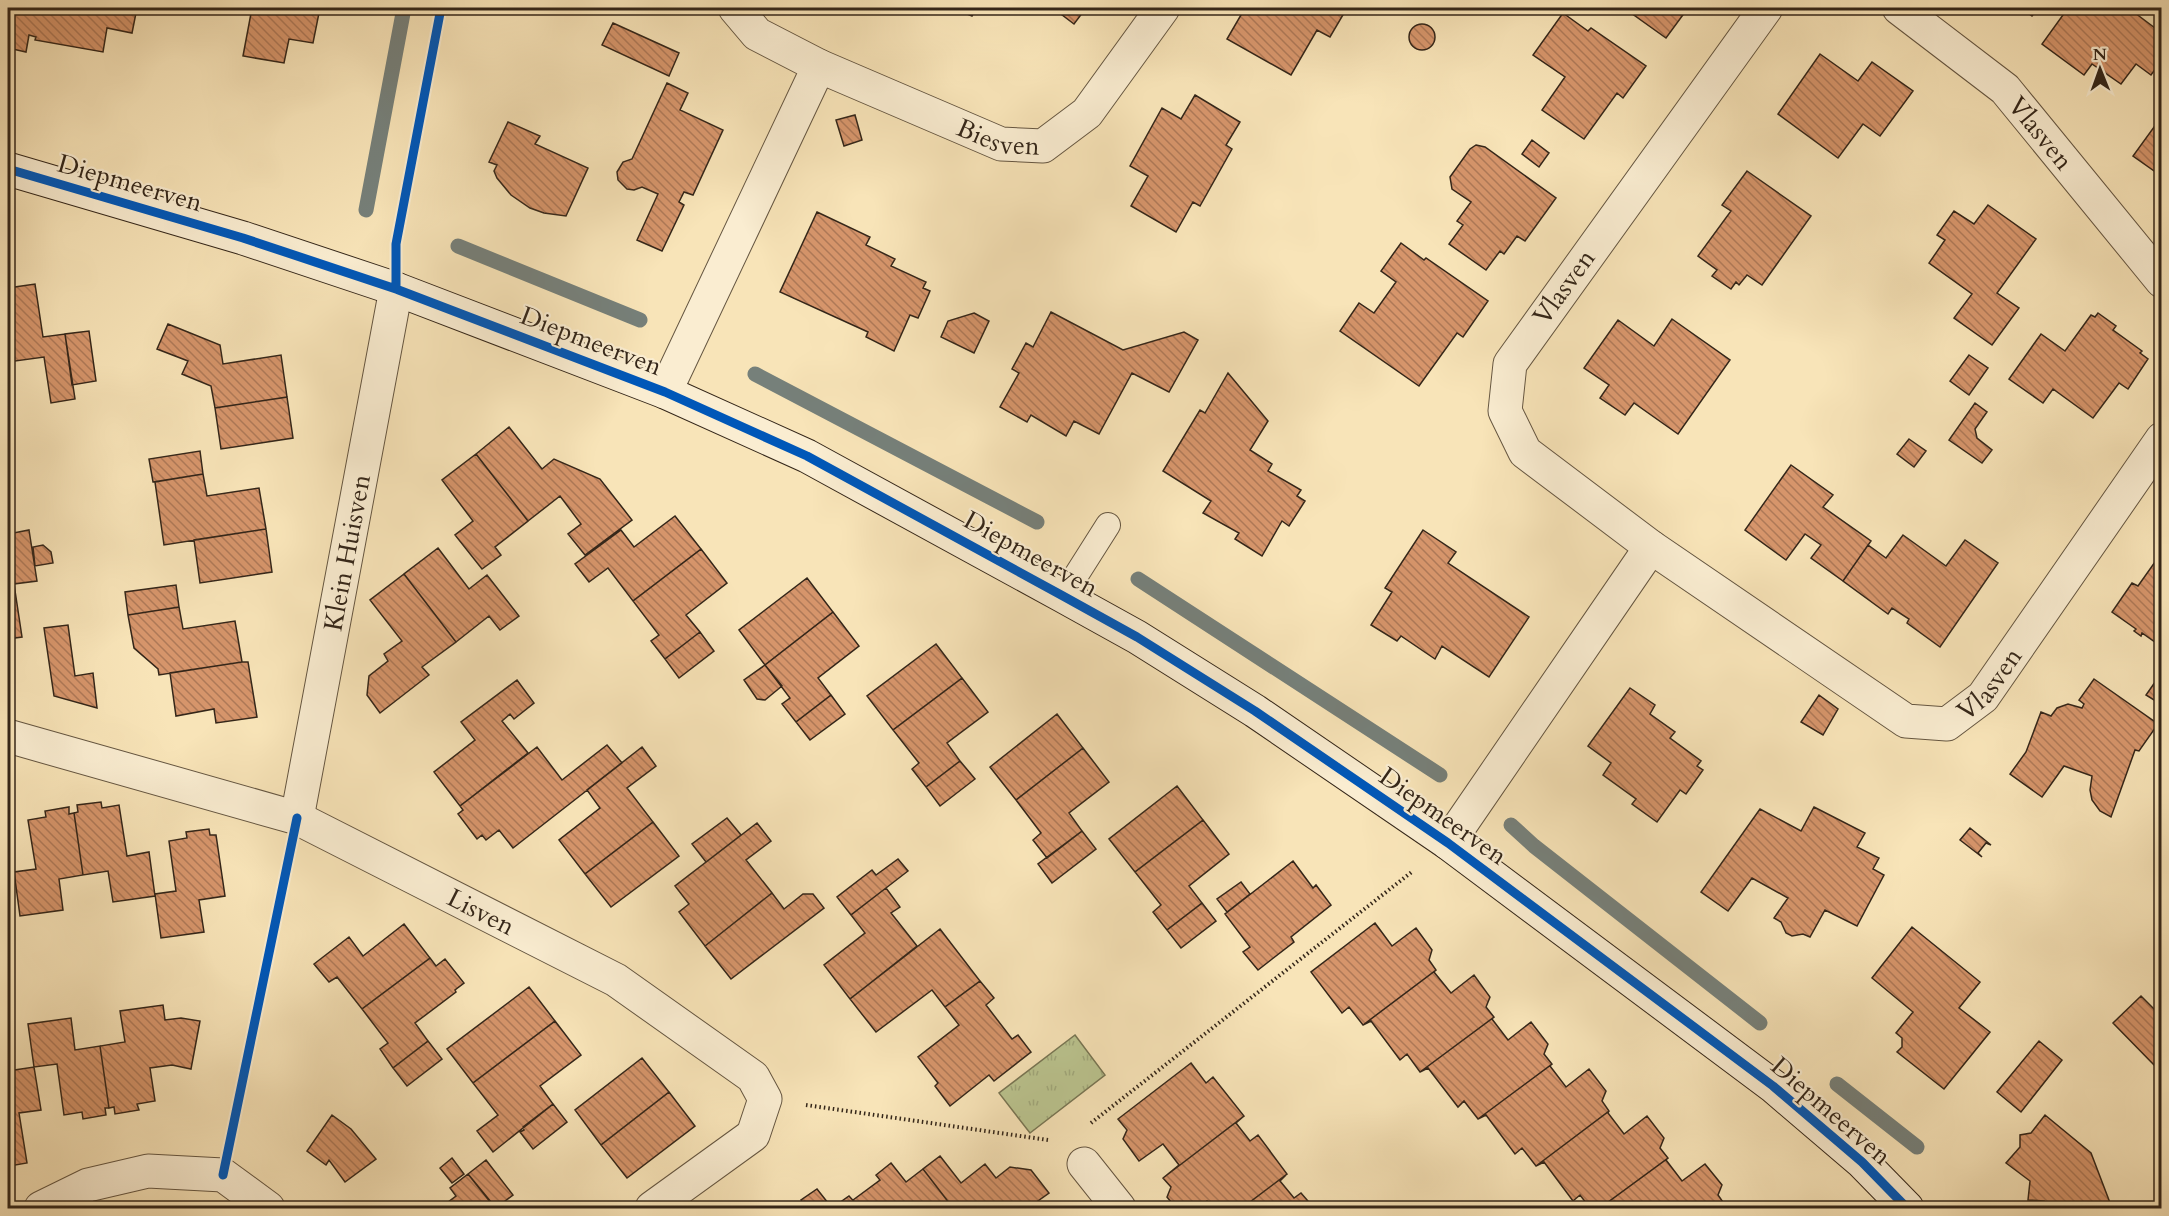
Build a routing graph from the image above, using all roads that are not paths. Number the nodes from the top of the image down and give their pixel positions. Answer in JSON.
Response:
{"nodes":[{"id":1,"x":735,"y":8,"type":"edge"},
{"id":2,"x":1163,"y":8,"type":"edge"},
{"id":3,"x":1766,"y":8,"type":"edge"},
{"id":4,"x":1899,"y":8,"type":"edge"},
{"id":5,"x":819,"y":66,"type":"junction"},
{"id":6,"x":8,"y":169,"type":"edge"},
{"id":7,"x":2162,"y":281,"type":"edge"},
{"id":8,"x":396,"y":288,"type":"junction"},
{"id":9,"x":665,"y":392,"type":"junction"},
{"id":10,"x":2162,"y":440,"type":"edge"},
{"id":11,"x":1108,"y":525,"type":"dead end"},
{"id":12,"x":1651,"y":547,"type":"junction"},
{"id":13,"x":1063,"y":596,"type":"junction"},
{"id":14,"x":8,"y":736,"type":"edge"},
{"id":15,"x":297,"y":818,"type":"junction"},
{"id":16,"x":1448,"y":843,"type":"junction"},
{"id":17,"x":1075,"y":1153,"type":"road end"},
{"id":18,"x":41,"y":1209,"type":"edge"},
{"id":19,"x":268,"y":1209,"type":"edge"},
{"id":20,"x":652,"y":1209,"type":"edge"},
{"id":21,"x":1119,"y":1209,"type":"edge"},
{"id":22,"x":1907,"y":1209,"type":"edge"}],
"edges":[{"from":1,"to":5,"type":"street","name":"Biesven"},
{"from":2,"to":5,"type":"street","name":"Biesven"},
{"from":3,"to":12,"type":"street","name":"Vlasven"},
{"from":4,"to":7,"type":"street","name":"Vlasven"},
{"from":5,"to":9,"type":"street"},
{"from":6,"to":8,"type":"street","name":"Diepmeerven"},
{"from":8,"to":9,"type":"street","name":"Diepmeerven"},
{"from":8,"to":15,"type":"street","name":"Klein Huisven"},
{"from":9,"to":13,"type":"street","name":"Diepmeerven"},
{"from":10,"to":12,"type":"street","name":"Vlasven"},
{"from":11,"to":13,"type":"lane"},
{"from":12,"to":16,"type":"street"},
{"from":13,"to":16,"type":"street","name":"Diepmeerven"},
{"from":14,"to":15,"type":"street","name":"Lisven"},
{"from":15,"to":20,"type":"street","name":"Lisven"},
{"from":16,"to":22,"type":"street","name":"Diepmeerven"},
{"from":17,"to":21,"type":"street"},
{"from":18,"to":19,"type":"street"}]}
